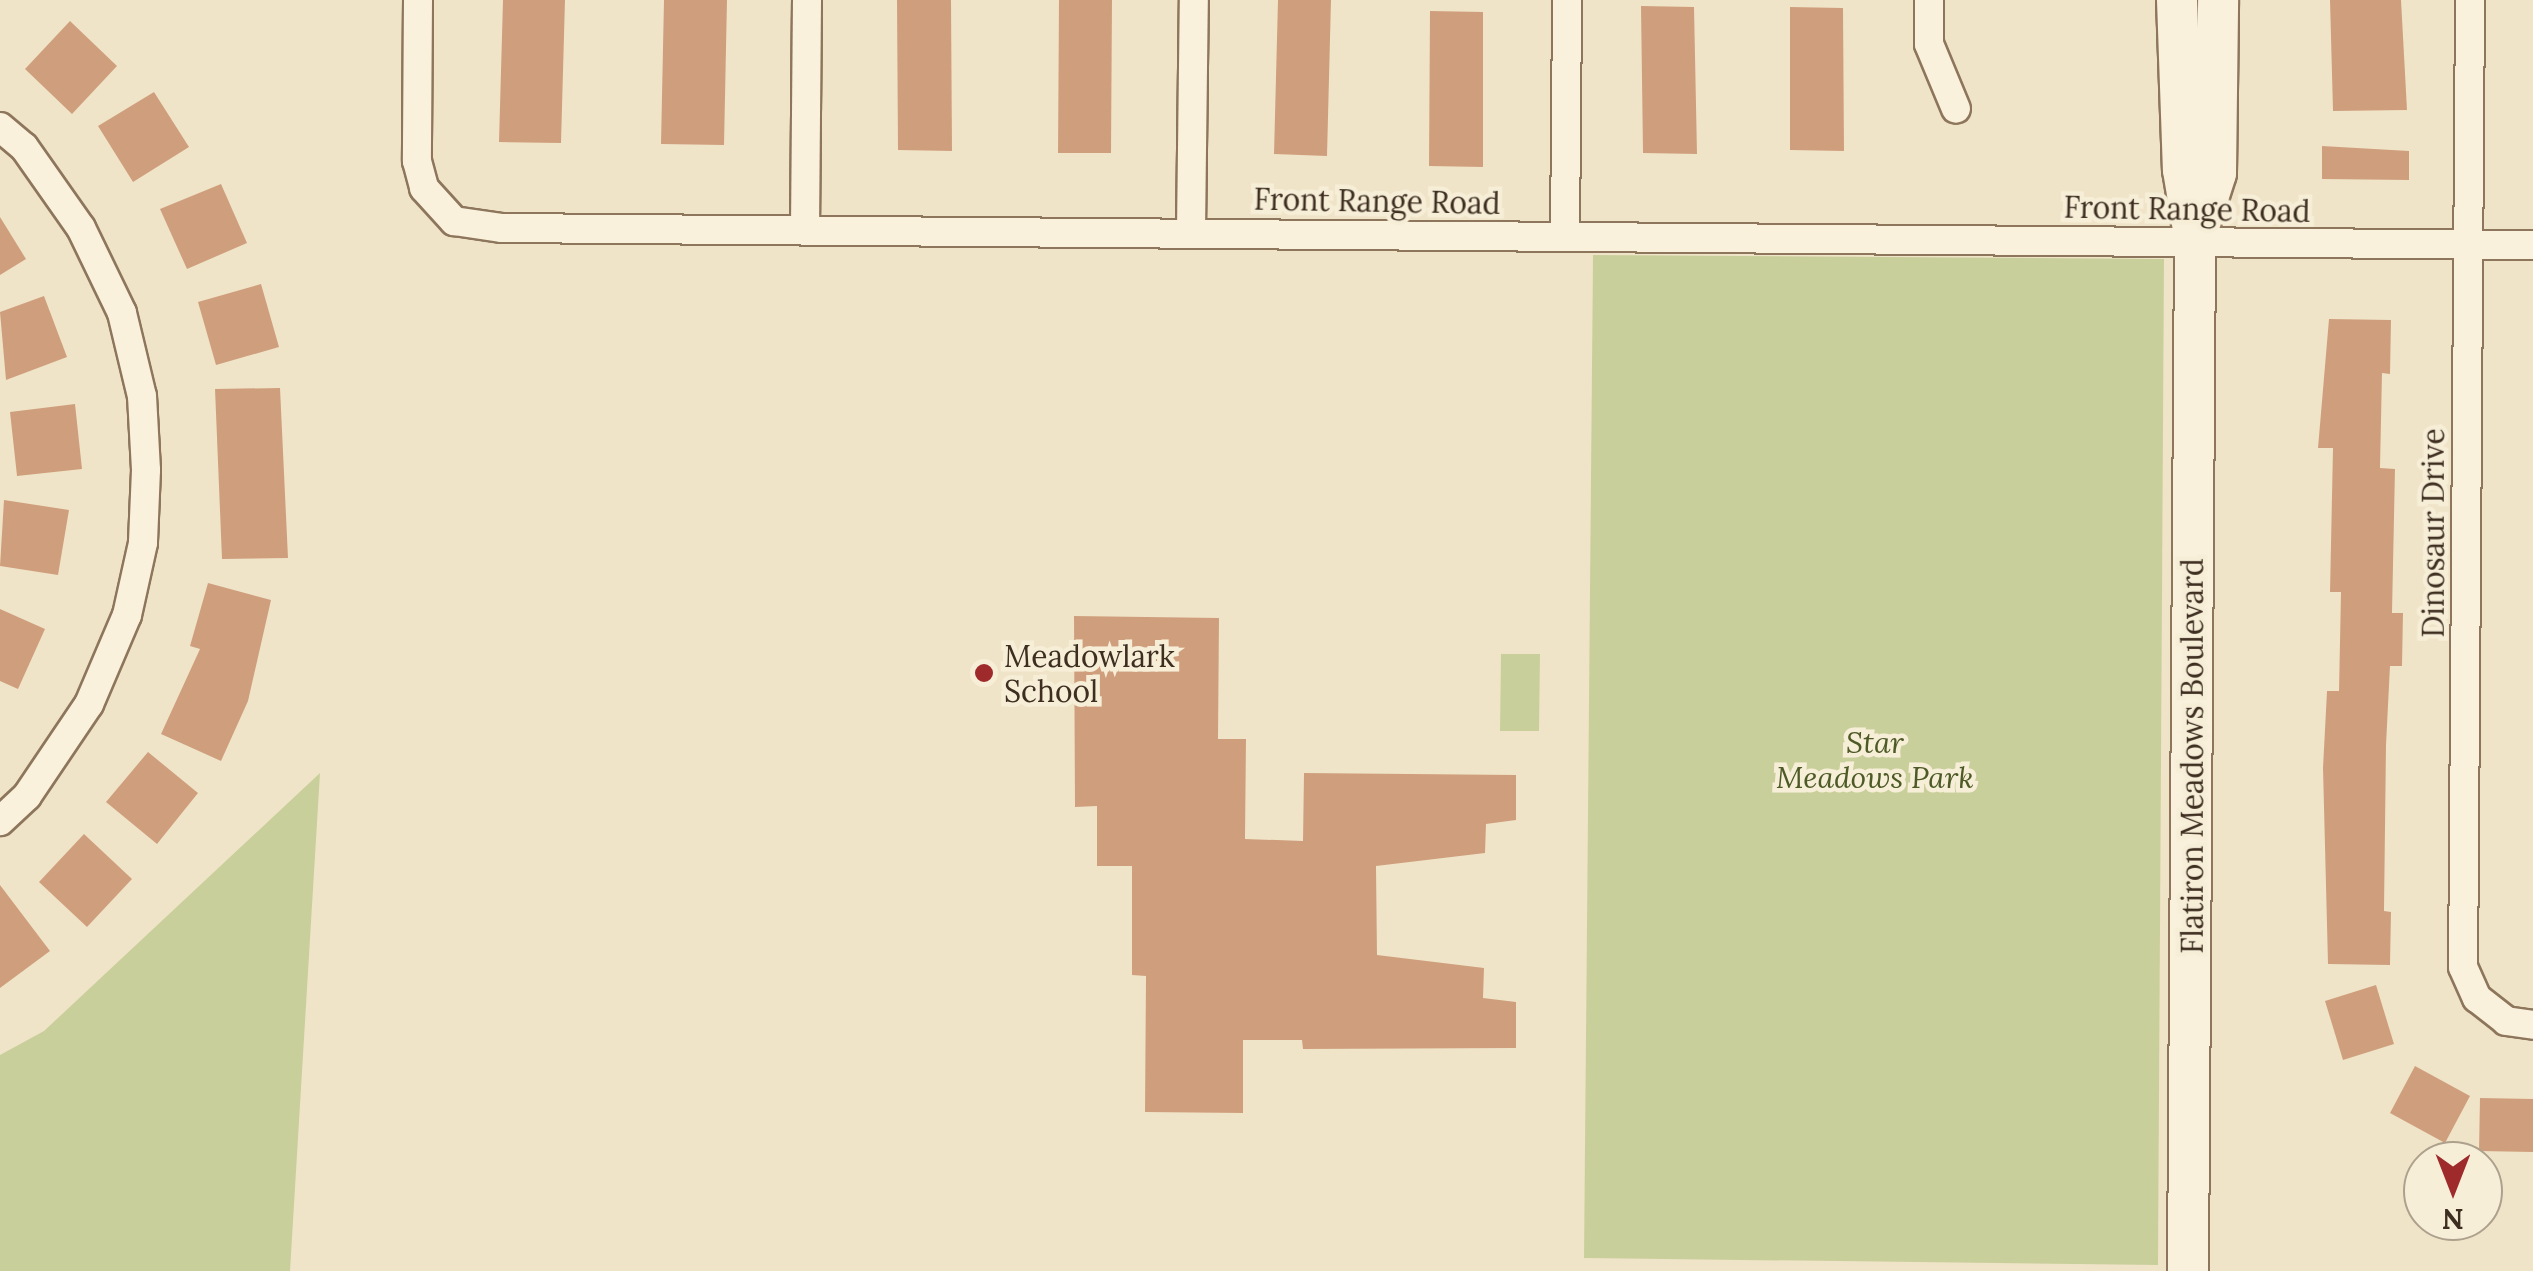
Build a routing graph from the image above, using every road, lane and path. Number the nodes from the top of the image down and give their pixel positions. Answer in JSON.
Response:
{"nodes":[{"id":1,"x":418,"y":0,"type":"edge"},
{"id":2,"x":807,"y":0,"type":"edge"},
{"id":3,"x":1194,"y":0,"type":"edge"},
{"id":4,"x":1568,"y":0,"type":"edge"},
{"id":5,"x":1928,"y":0,"type":"edge"},
{"id":6,"x":2178,"y":0,"type":"edge"},
{"id":7,"x":2218,"y":0,"type":"edge"},
{"id":8,"x":2470,"y":0,"type":"edge"},
{"id":9,"x":1956,"y":109,"type":"dead end"},
{"id":10,"x":0,"y":127,"type":"edge"},
{"id":11,"x":805,"y":230,"type":"junction"},
{"id":12,"x":1191,"y":231,"type":"junction"},
{"id":13,"x":1565,"y":236,"type":"junction"},
{"id":14,"x":2195,"y":241,"type":"junction"},
{"id":15,"x":2468,"y":244,"type":"junction"},
{"id":16,"x":2533,"y":245,"type":"edge"},
{"id":17,"x":0,"y":821,"type":"edge"},
{"id":18,"x":2533,"y":1025,"type":"edge"},
{"id":19,"x":2188,"y":1271,"type":"edge"}],
"edges":[{"from":1,"to":11,"type":"street","name":"Front Range Road"},
{"from":2,"to":11,"type":"street"},
{"from":3,"to":12,"type":"street"},
{"from":4,"to":13,"type":"street"},
{"from":5,"to":9,"type":"street"},
{"from":6,"to":14,"type":"street","name":"Flatiron Meadows Boulevard"},
{"from":7,"to":14,"type":"street","name":"Flatiron Meadows Boulevard"},
{"from":8,"to":15,"type":"street","name":"Dinosaur Drive"},
{"from":10,"to":17,"type":"street"},
{"from":11,"to":12,"type":"street","name":"Front Range Road"},
{"from":12,"to":13,"type":"street","name":"Front Range Road"},
{"from":13,"to":14,"type":"street","name":"Front Range Road"},
{"from":14,"to":15,"type":"street","name":"Front Range Road"},
{"from":14,"to":19,"type":"street","name":"Flatiron Meadows Boulevard"},
{"from":15,"to":16,"type":"street","name":"Front Range Road"},
{"from":15,"to":18,"type":"street","name":"Dinosaur Drive"}]}
